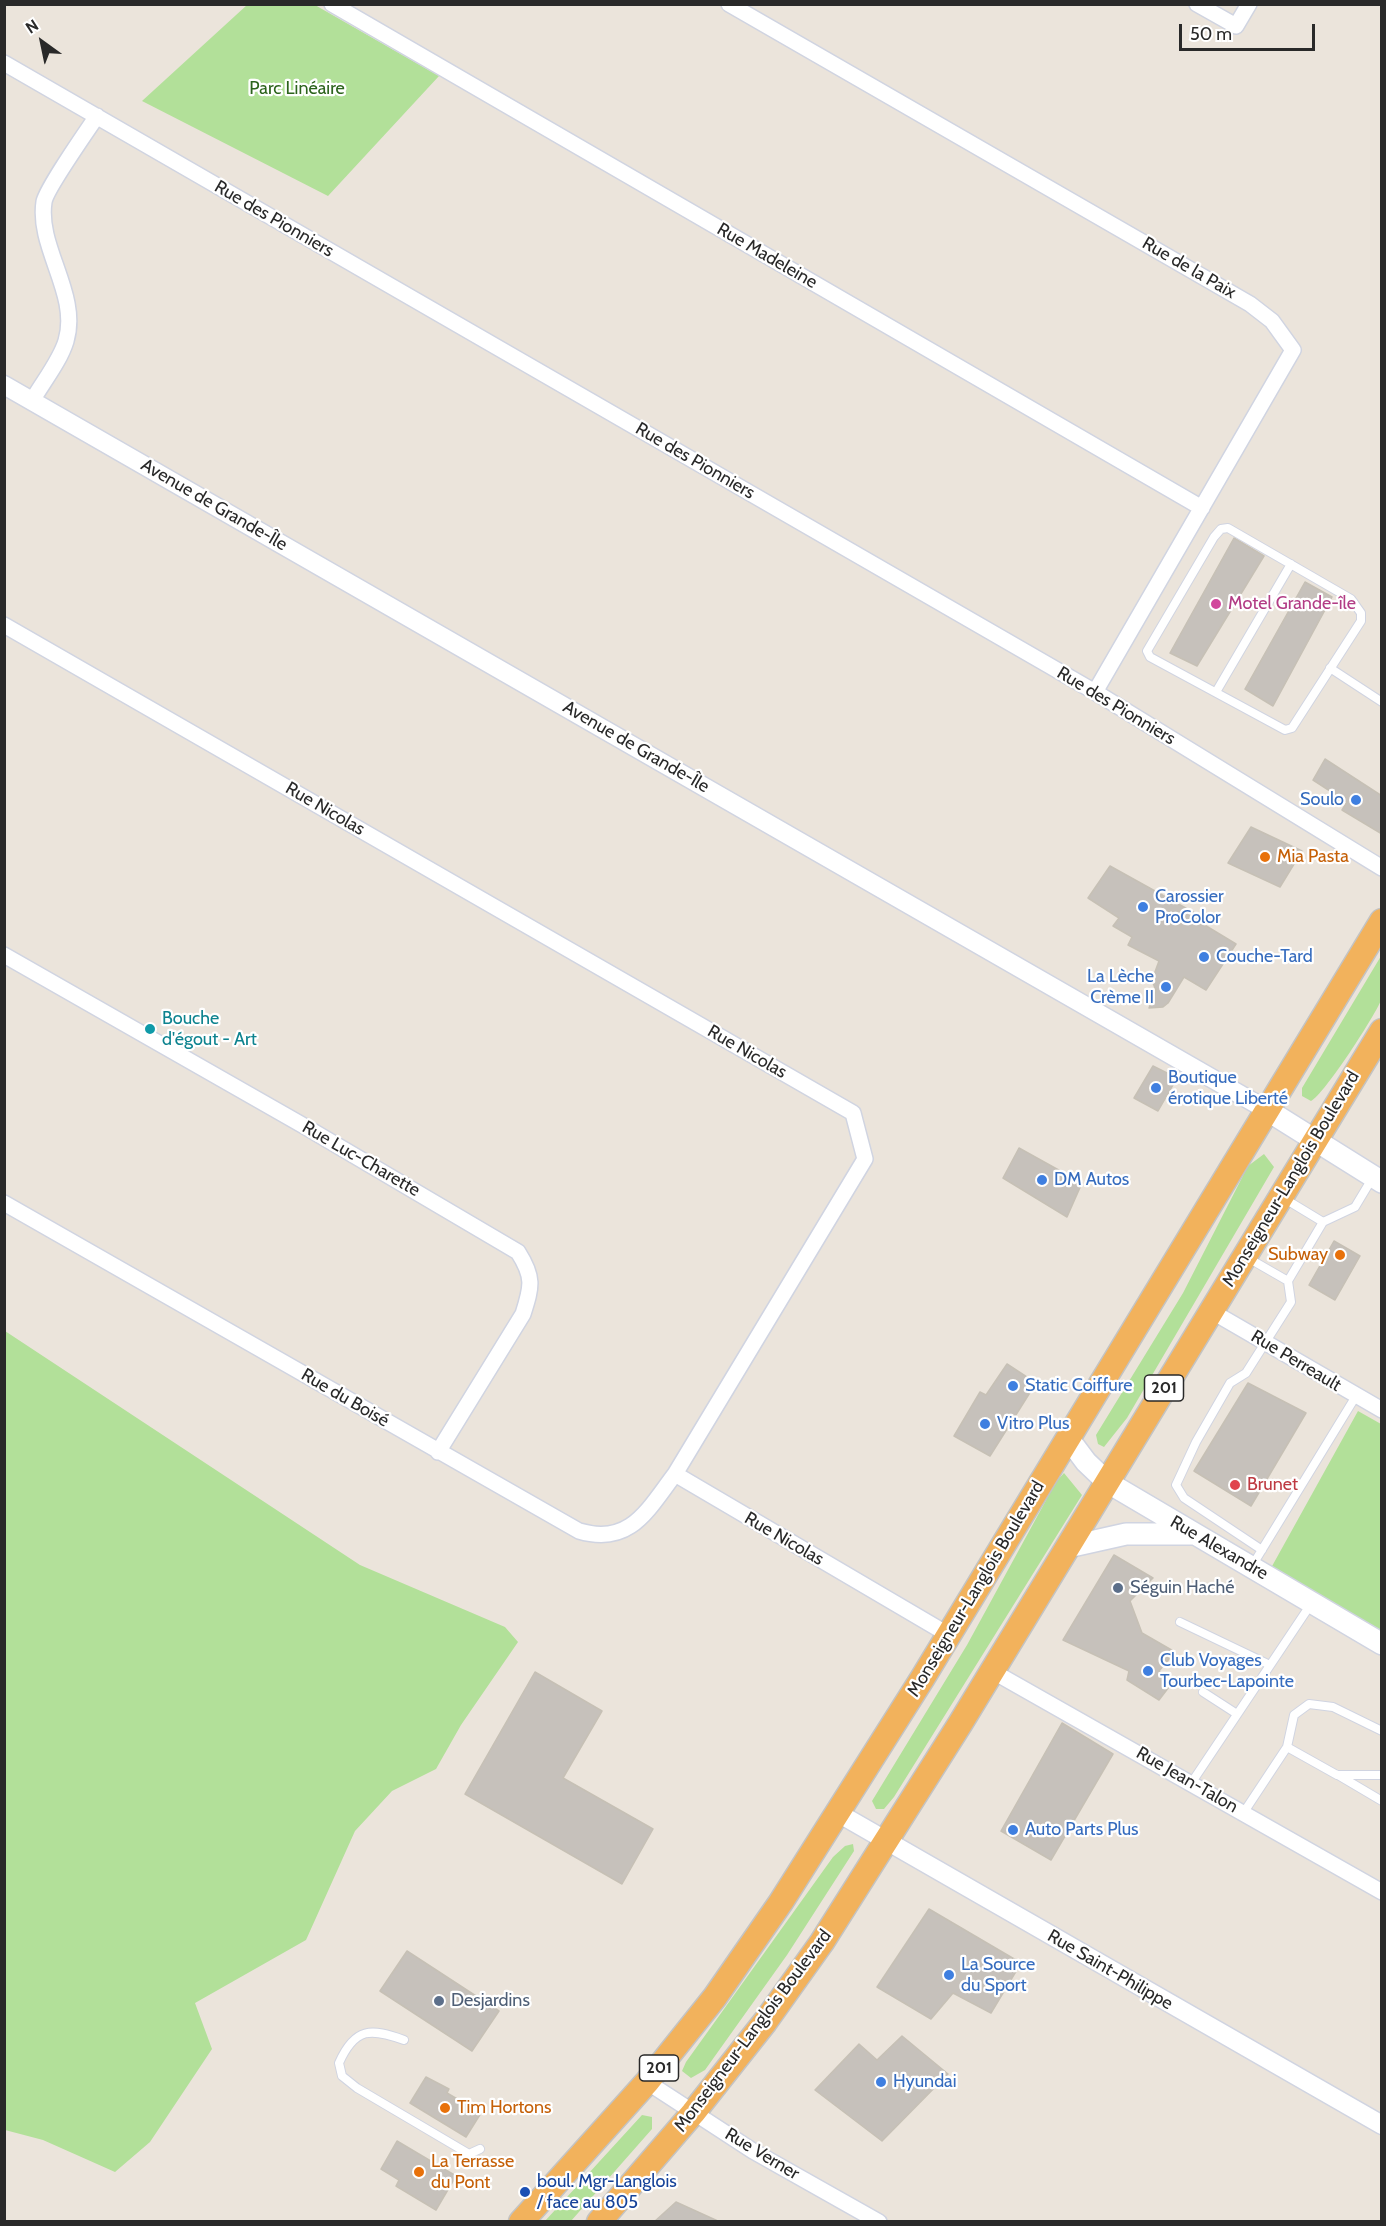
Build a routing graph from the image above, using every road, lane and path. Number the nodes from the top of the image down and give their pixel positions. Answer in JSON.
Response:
{"nodes":[{"id":1,"x":332,"y":4,"type":"edge"},
{"id":2,"x":729,"y":4,"type":"edge"},
{"id":3,"x":1197,"y":4,"type":"edge"},
{"id":4,"x":1249,"y":4,"type":"edge"},
{"id":5,"x":4,"y":63,"type":"edge"},
{"id":6,"x":96,"y":116,"type":"junction"},
{"id":7,"x":4,"y":385,"type":"edge"},
{"id":8,"x":32,"y":401,"type":"junction"},
{"id":9,"x":1202,"y":508,"type":"junction"},
{"id":10,"x":1291,"y":564,"type":"junction"},
{"id":11,"x":4,"y":625,"type":"edge"},
{"id":12,"x":1330,"y":668,"type":"junction"},
{"id":13,"x":1095,"y":692,"type":"junction"},
{"id":14,"x":1216,"y":692,"type":"junction"},
{"id":15,"x":1382,"y":702,"type":"edge"},
{"id":16,"x":1382,"y":868,"type":"edge"},
{"id":17,"x":1382,"y":921,"type":"edge"},
{"id":18,"x":4,"y":955,"type":"edge"},
{"id":19,"x":1382,"y":1031,"type":"edge"},
{"id":20,"x":1267,"y":1110,"type":"junction"},
{"id":21,"x":1315,"y":1141,"type":"junction"},
{"id":22,"x":1377,"y":1179,"type":"edge"},
{"id":23,"x":1281,"y":1197,"type":"junction"},
{"id":24,"x":4,"y":1203,"type":"edge"},
{"id":25,"x":1323,"y":1222,"type":"junction"},
{"id":26,"x":1244,"y":1256,"type":"junction"},
{"id":27,"x":1288,"y":1281,"type":"junction"},
{"id":28,"x":1211,"y":1311,"type":"junction"},
{"id":29,"x":1267,"y":1343,"type":"junction"},
{"id":30,"x":1356,"y":1396,"type":"junction"},
{"id":31,"x":1382,"y":1410,"type":"edge"},
{"id":32,"x":1068,"y":1438,"type":"junction"},
{"id":33,"x":438,"y":1452,"type":"junction"},
{"id":34,"x":675,"y":1474,"type":"junction"},
{"id":35,"x":1107,"y":1482,"type":"junction"},
{"id":36,"x":1192,"y":1534,"type":"junction"},
{"id":37,"x":1068,"y":1547,"type":"junction"},
{"id":38,"x":1257,"y":1559,"type":"junction"},
{"id":39,"x":1312,"y":1603,"type":"junction"},
{"id":40,"x":1180,"y":1622,"type":"dead end"},
{"id":41,"x":949,"y":1635,"type":"junction"},
{"id":42,"x":1382,"y":1644,"type":"edge"},
{"id":43,"x":1270,"y":1665,"type":"junction"},
{"id":44,"x":992,"y":1671,"type":"junction"},
{"id":45,"x":1203,"y":1692,"type":"dead end"},
{"id":46,"x":1237,"y":1714,"type":"junction"},
{"id":47,"x":1382,"y":1731,"type":"edge"},
{"id":48,"x":1287,"y":1747,"type":"junction"},
{"id":49,"x":1337,"y":1774,"type":"junction"},
{"id":50,"x":1382,"y":1775,"type":"edge"},
{"id":51,"x":1192,"y":1782,"type":"junction"},
{"id":52,"x":1382,"y":1802,"type":"edge"},
{"id":53,"x":1244,"y":1812,"type":"junction"},
{"id":54,"x":838,"y":1813,"type":"junction"},
{"id":55,"x":886,"y":1842,"type":"junction"},
{"id":56,"x":1382,"y":1892,"type":"edge"},
{"id":57,"x":405,"y":2040,"type":"dead end"},
{"id":58,"x":647,"y":2082,"type":"junction"},
{"id":59,"x":693,"y":2113,"type":"junction"},
{"id":60,"x":1382,"y":2125,"type":"edge"},
{"id":61,"x":480,"y":2149,"type":"dead end"},
{"id":62,"x":521,"y":2222,"type":"edge"},
{"id":63,"x":599,"y":2222,"type":"edge"},
{"id":64,"x":879,"y":2222,"type":"edge"}],
"edges":[{"from":1,"to":9,"type":"street","name":"Rue Madeleine"},
{"from":2,"to":9,"type":"street","name":"Rue de la Paix"},
{"from":3,"to":4,"type":"street"},
{"from":5,"to":6,"type":"street","name":"Rue des Pionniers"},
{"from":6,"to":8,"type":"street"},
{"from":6,"to":13,"type":"street","name":"Rue des Pionniers"},
{"from":7,"to":8,"type":"street","name":"Avenue de Grande-Île"},
{"from":8,"to":20,"type":"street","name":"Avenue de Grande-Île"},
{"from":9,"to":13,"type":"street","name":"Rue de la Paix"},
{"from":10,"to":12,"type":"lane"},
{"from":10,"to":14,"type":"lane"},
{"from":10,"to":14,"type":"lane"},
{"from":11,"to":34,"type":"street","name":"Rue Nicolas"},
{"from":12,"to":14,"type":"lane"},
{"from":12,"to":15,"type":"lane"},
{"from":13,"to":16,"type":"street","name":"Rue des Pionniers"},
{"from":17,"to":20,"type":"highway","name":"Monseigneur-Langlois Boulevard","number":"201"},
{"from":18,"to":33,"type":"street","name":"Rue Luc-Charette"},
{"from":19,"to":21,"type":"highway","name":"Monseigneur-Langlois Boulevard","number":"201"},
{"from":20,"to":21,"type":"main road"},
{"from":20,"to":32,"type":"highway","name":"Monseigneur-Langlois Boulevard","number":"201"},
{"from":21,"to":22,"type":"main road"},
{"from":21,"to":23,"type":"highway","name":"Monseigneur-Langlois Boulevard","number":"201"},
{"from":22,"to":25,"type":"lane"},
{"from":23,"to":25,"type":"lane"},
{"from":23,"to":26,"type":"highway","name":"Monseigneur-Langlois Boulevard","number":"201"},
{"from":24,"to":33,"type":"street","name":"Rue du Boisé"},
{"from":25,"to":27,"type":"lane"},
{"from":26,"to":27,"type":"lane"},
{"from":26,"to":28,"type":"highway","name":"Monseigneur-Langlois Boulevard","number":"201"},
{"from":27,"to":29,"type":"lane"},
{"from":28,"to":29,"type":"street","name":"Rue Perreault"},
{"from":28,"to":35,"type":"highway","name":"Monseigneur-Langlois Boulevard","number":"201"},
{"from":29,"to":30,"type":"street","name":"Rue Perreault"},
{"from":29,"to":38,"type":"lane"},
{"from":30,"to":31,"type":"street","name":"Rue Perreault"},
{"from":30,"to":38,"type":"lane"},
{"from":32,"to":35,"type":"main road","name":"Rue Alexandre"},
{"from":32,"to":41,"type":"highway","name":"Monseigneur-Langlois Boulevard","number":"201"},
{"from":33,"to":34,"type":"street","name":"Rue du Boisé"},
{"from":34,"to":41,"type":"street","name":"Rue Nicolas"},
{"from":35,"to":36,"type":"main road","name":"Rue Alexandre"},
{"from":35,"to":37,"type":"highway","name":"Monseigneur-Langlois Boulevard","number":"201"},
{"from":36,"to":37,"type":"main road"},
{"from":36,"to":38,"type":"main road","name":"Rue Alexandre"},
{"from":37,"to":44,"type":"highway","name":"Monseigneur-Langlois Boulevard","number":"201"},
{"from":38,"to":39,"type":"main road","name":"Rue Alexandre"},
{"from":39,"to":42,"type":"main road","name":"Rue Alexandre"},
{"from":39,"to":43,"type":"lane"},
{"from":40,"to":43,"type":"lane"},
{"from":41,"to":54,"type":"highway","name":"Monseigneur-Langlois Boulevard","number":"201"},
{"from":43,"to":46,"type":"lane"},
{"from":44,"to":51,"type":"street","name":"Rue Jean-Talon"},
{"from":44,"to":55,"type":"highway","name":"Monseigneur-Langlois Boulevard","number":"201"},
{"from":45,"to":46,"type":"lane"},
{"from":46,"to":51,"type":"lane"},
{"from":47,"to":48,"type":"lane"},
{"from":48,"to":49,"type":"lane"},
{"from":48,"to":53,"type":"lane"},
{"from":49,"to":50,"type":"lane"},
{"from":49,"to":52,"type":"lane"},
{"from":51,"to":53,"type":"street","name":"Rue Jean-Talon"},
{"from":53,"to":56,"type":"street","name":"Rue Jean-Talon"},
{"from":54,"to":55,"type":"street","name":"Rue Saint-Philippe"},
{"from":54,"to":58,"type":"highway","name":"Monseigneur-Langlois Boulevard","number":"201"},
{"from":55,"to":59,"type":"highway","name":"Monseigneur-Langlois Boulevard","number":"201"},
{"from":55,"to":60,"type":"street","name":"Rue Saint-Philippe"},
{"from":57,"to":61,"type":"lane"},
{"from":58,"to":59,"type":"street","name":"Rue Verner"},
{"from":58,"to":62,"type":"highway","name":"Monseigneur-Langlois Boulevard","number":"201"},
{"from":59,"to":63,"type":"highway","name":"Monseigneur-Langlois Boulevard","number":"201"},
{"from":59,"to":64,"type":"street","name":"Rue Verner"}]}
